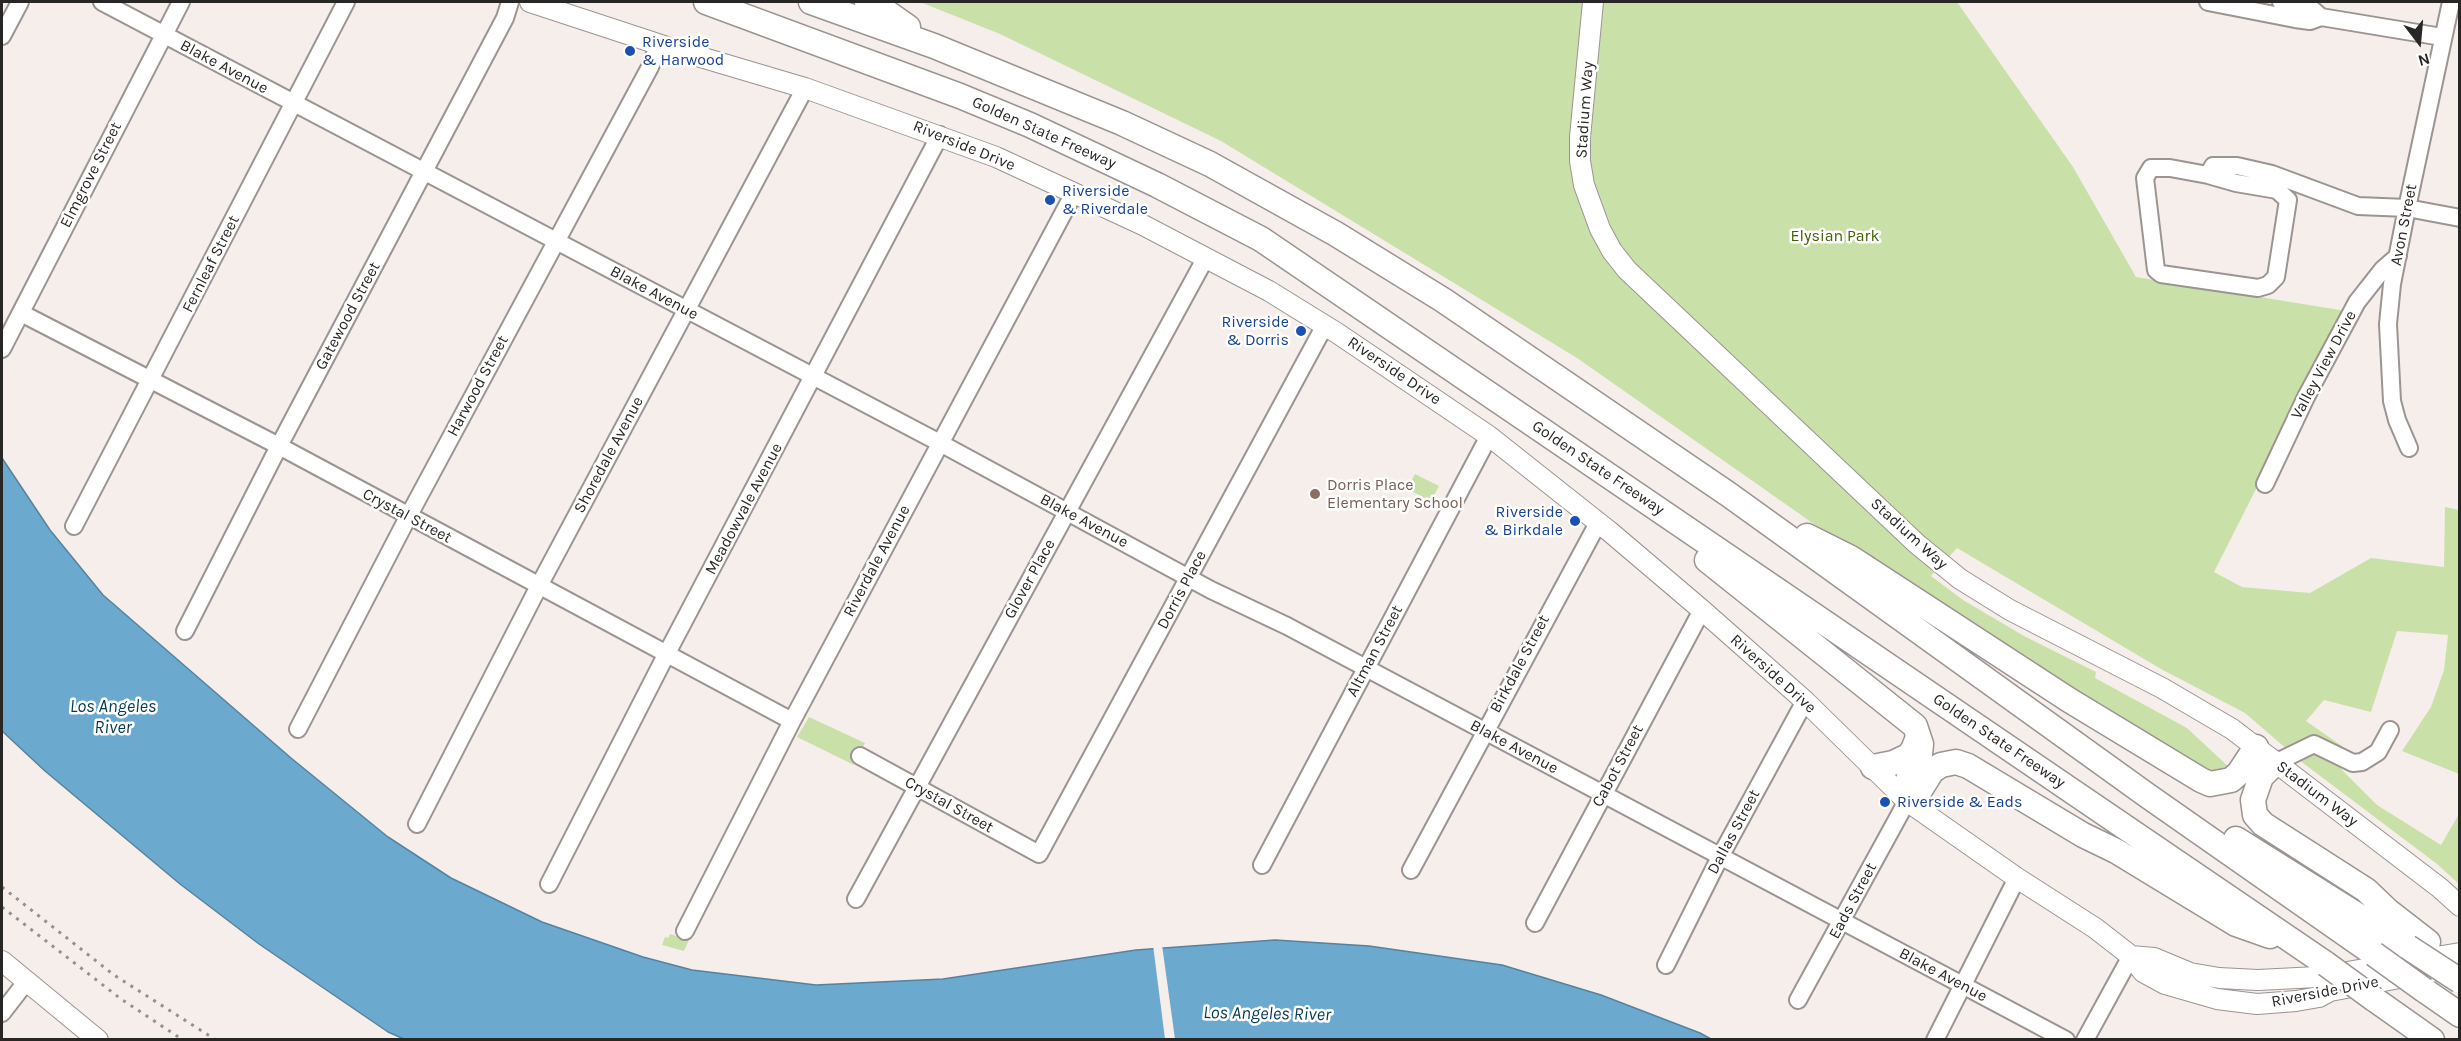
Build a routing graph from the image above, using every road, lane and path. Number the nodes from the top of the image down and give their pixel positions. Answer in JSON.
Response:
{"nodes":[{"id":1,"x":20,"y":2,"type":"edge"},
{"id":2,"x":102,"y":2,"type":"edge"},
{"id":3,"x":181,"y":2,"type":"edge"},
{"id":4,"x":346,"y":2,"type":"edge"},
{"id":5,"x":510,"y":2,"type":"edge"},
{"id":6,"x":530,"y":2,"type":"edge"},
{"id":7,"x":706,"y":2,"type":"edge"},
{"id":8,"x":811,"y":2,"type":"edge"},
{"id":9,"x":867,"y":2,"type":"edge"},
{"id":10,"x":1593,"y":2,"type":"edge"},
{"id":11,"x":2208,"y":2,"type":"edge"},
{"id":12,"x":2282,"y":2,"type":"edge"},
{"id":13,"x":2451,"y":2,"type":"edge"},
{"id":14,"x":2321,"y":17,"type":"junction"},
{"id":15,"x":162,"y":34,"type":"junction"},
{"id":16,"x":2,"y":36,"type":"edge"},
{"id":17,"x":2442,"y":37,"type":"junction"},
{"id":18,"x":659,"y":44,"type":"junction"},
{"id":19,"x":934,"y":46,"type":"junction"},
{"id":20,"x":805,"y":88,"type":"junction"},
{"id":21,"x":294,"y":104,"type":"junction"},
{"id":22,"x":940,"y":135,"type":"junction"},
{"id":23,"x":424,"y":172,"type":"junction"},
{"id":24,"x":2208,"y":175,"type":"junction"},
{"id":25,"x":1074,"y":193,"type":"junction"},
{"id":26,"x":2407,"y":208,"type":"junction"},
{"id":27,"x":2460,"y":218,"type":"edge"},
{"id":28,"x":555,"y":241,"type":"junction"},
{"id":29,"x":2398,"y":256,"type":"junction"},
{"id":30,"x":1205,"y":259,"type":"junction"},
{"id":31,"x":685,"y":310,"type":"junction"},
{"id":32,"x":21,"y":313,"type":"junction"},
{"id":33,"x":1325,"y":325,"type":"junction"},
{"id":34,"x":2,"y":349,"type":"edge"},
{"id":35,"x":814,"y":378,"type":"junction"},
{"id":36,"x":150,"y":382,"type":"junction"},
{"id":37,"x":1489,"y":436,"type":"junction"},
{"id":38,"x":940,"y":444,"type":"junction"},
{"id":39,"x":279,"y":446,"type":"junction"},
{"id":40,"x":2409,"y":448,"type":"dead end"},
{"id":41,"x":1588,"y":461,"type":"junction"},
{"id":42,"x":2265,"y":484,"type":"dead end"},
{"id":43,"x":1728,"y":494,"type":"junction"},
{"id":44,"x":1066,"y":513,"type":"junction"},
{"id":45,"x":408,"y":517,"type":"junction"},
{"id":46,"x":1598,"y":523,"type":"junction"},
{"id":47,"x":75,"y":526,"type":"dead end"},
{"id":48,"x":1189,"y":578,"type":"junction"},
{"id":49,"x":539,"y":586,"type":"junction"},
{"id":50,"x":1702,"y":610,"type":"junction"},
{"id":51,"x":185,"y":631,"type":"dead end"},
{"id":52,"x":666,"y":655,"type":"junction"},
{"id":53,"x":1365,"y":669,"type":"junction"},
{"id":54,"x":1805,"y":701,"type":"junction"},
{"id":55,"x":792,"y":721,"type":"junction"},
{"id":56,"x":298,"y":729,"type":"dead end"},
{"id":57,"x":2390,"y":730,"type":"dead end"},
{"id":58,"x":1484,"y":731,"type":"junction"},
{"id":59,"x":1919,"y":735,"type":"junction"},
{"id":60,"x":2067,"y":737,"type":"junction"},
{"id":61,"x":2256,"y":747,"type":"junction"},
{"id":62,"x":860,"y":756,"type":"dead end"},
{"id":63,"x":2275,"y":763,"type":"junction"},
{"id":64,"x":1873,"y":766,"type":"junction"},
{"id":65,"x":917,"y":787,"type":"junction"},
{"id":66,"x":1602,"y":795,"type":"junction"},
{"id":67,"x":1906,"y":801,"type":"junction"},
{"id":68,"x":417,"y":824,"type":"dead end"},
{"id":69,"x":1039,"y":854,"type":"joint"},
{"id":70,"x":1720,"y":857,"type":"junction"},
{"id":71,"x":1262,"y":865,"type":"dead end"},
{"id":72,"x":1411,"y":870,"type":"dead end"},
{"id":73,"x":2017,"y":878,"type":"junction"},
{"id":74,"x":549,"y":884,"type":"dead end"},
{"id":75,"x":856,"y":899,"type":"dead end"},
{"id":76,"x":2460,"y":906,"type":"edge"},
{"id":77,"x":1842,"y":922,"type":"junction"},
{"id":78,"x":1535,"y":923,"type":"dead end"},
{"id":79,"x":685,"y":931,"type":"dead end"},
{"id":80,"x":2418,"y":944,"type":"junction"},
{"id":81,"x":2300,"y":947,"type":"junction"},
{"id":82,"x":2460,"y":953,"type":"edge"},
{"id":83,"x":2131,"y":956,"type":"junction"},
{"id":84,"x":2,"y":961,"type":"edge"},
{"id":85,"x":1666,"y":965,"type":"dead end"},
{"id":86,"x":2460,"y":967,"type":"edge"},
{"id":87,"x":2460,"y":981,"type":"edge"},
{"id":88,"x":26,"y":982,"type":"junction"},
{"id":89,"x":1962,"y":985,"type":"junction"},
{"id":90,"x":1798,"y":1000,"type":"dead end"},
{"id":91,"x":2,"y":1013,"type":"edge"},
{"id":92,"x":2460,"y":1015,"type":"edge"},
{"id":93,"x":98,"y":1040,"type":"edge"},
{"id":94,"x":1935,"y":1040,"type":"edge"},
{"id":95,"x":2066,"y":1040,"type":"edge"},
{"id":96,"x":2085,"y":1040,"type":"edge"},
{"id":97,"x":2432,"y":1040,"type":"edge"}],
"edges":[{"from":1,"to":16,"type":"street"},
{"from":2,"to":15,"type":"street","name":"Blake Avenue"},
{"from":3,"to":15,"type":"street","name":"Elmgrove Street"},
{"from":4,"to":21,"type":"street","name":"Fernleaf Street"},
{"from":5,"to":23,"type":"street","name":"Gatewood Street"},
{"from":6,"to":18,"type":"main road","name":"Riverside Drive"},
{"from":7,"to":41,"type":"highway","name":"Golden State Freeway"},
{"from":8,"to":19,"type":"highway"},
{"from":9,"to":19,"type":"highway"},
{"from":10,"to":61,"type":"main road","name":"Stadium Way"},
{"from":11,"to":14,"type":"street"},
{"from":12,"to":14,"type":"street"},
{"from":13,"to":17,"type":"street","name":"Avon Street"},
{"from":14,"to":17,"type":"street"},
{"from":15,"to":21,"type":"street","name":"Blake Avenue"},
{"from":15,"to":32,"type":"street","name":"Elmgrove Street"},
{"from":17,"to":26,"type":"street","name":"Avon Street"},
{"from":18,"to":20,"type":"main road","name":"Riverside Drive"},
{"from":18,"to":28,"type":"street","name":"Harwood Street"},
{"from":19,"to":43,"type":"highway"},
{"from":20,"to":22,"type":"main road","name":"Riverside Drive"},
{"from":20,"to":31,"type":"street","name":"Shoredale Avenue"},
{"from":21,"to":23,"type":"street","name":"Blake Avenue"},
{"from":21,"to":36,"type":"street","name":"Fernleaf Street"},
{"from":22,"to":25,"type":"main road","name":"Riverside Drive"},
{"from":22,"to":35,"type":"street","name":"Meadowvale Avenue"},
{"from":23,"to":28,"type":"street","name":"Blake Avenue"},
{"from":23,"to":39,"type":"street","name":"Gatewood Street"},
{"from":24,"to":24,"type":"street"},
{"from":24,"to":26,"type":"street"},
{"from":25,"to":30,"type":"main road","name":"Riverside Drive"},
{"from":25,"to":38,"type":"street","name":"Riverdale Avenue"},
{"from":26,"to":27,"type":"street"},
{"from":26,"to":29,"type":"street","name":"Avon Street"},
{"from":28,"to":31,"type":"street","name":"Blake Avenue"},
{"from":28,"to":45,"type":"street","name":"Harwood Street"},
{"from":29,"to":40,"type":"street","name":"Avon Street"},
{"from":29,"to":42,"type":"street","name":"Valley View Drive"},
{"from":30,"to":33,"type":"main road","name":"Riverside Drive"},
{"from":30,"to":44,"type":"street","name":"Glover Place"},
{"from":31,"to":35,"type":"street","name":"Blake Avenue"},
{"from":31,"to":49,"type":"street","name":"Shoredale Avenue"},
{"from":32,"to":34,"type":"street","name":"Elmgrove Street"},
{"from":32,"to":36,"type":"street","name":"Crystal Street"},
{"from":33,"to":37,"type":"main road","name":"Riverside Drive"},
{"from":33,"to":48,"type":"street","name":"Dorris Place"},
{"from":35,"to":38,"type":"street","name":"Blake Avenue"},
{"from":35,"to":52,"type":"street","name":"Meadowvale Avenue"},
{"from":36,"to":39,"type":"street","name":"Crystal Street"},
{"from":36,"to":47,"type":"street","name":"Fernleaf Street"},
{"from":37,"to":46,"type":"main road","name":"Riverside Drive"},
{"from":37,"to":53,"type":"street","name":"Altman Street"},
{"from":38,"to":44,"type":"street","name":"Blake Avenue"},
{"from":38,"to":55,"type":"street","name":"Riverdale Avenue"},
{"from":39,"to":45,"type":"street","name":"Crystal Street"},
{"from":39,"to":51,"type":"street","name":"Gatewood Street"},
{"from":41,"to":59,"type":"highway"},
{"from":41,"to":81,"type":"highway","name":"Golden State Freeway"},
{"from":43,"to":60,"type":"highway"},
{"from":43,"to":61,"type":"highway"},
{"from":44,"to":48,"type":"street","name":"Blake Avenue"},
{"from":44,"to":65,"type":"street","name":"Glover Place"},
{"from":45,"to":49,"type":"street","name":"Crystal Street"},
{"from":45,"to":56,"type":"street","name":"Harwood Street"},
{"from":46,"to":50,"type":"main road","name":"Riverside Drive"},
{"from":46,"to":58,"type":"street","name":"Birkdale Street"},
{"from":48,"to":53,"type":"street","name":"Blake Avenue"},
{"from":48,"to":69,"type":"street","name":"Dorris Place"},
{"from":49,"to":52,"type":"street","name":"Crystal Street"},
{"from":49,"to":68,"type":"street","name":"Shoredale Avenue"},
{"from":50,"to":54,"type":"main road","name":"Riverside Drive"},
{"from":50,"to":66,"type":"street","name":"Cabot Street"},
{"from":52,"to":55,"type":"street","name":"Crystal Street"},
{"from":52,"to":74,"type":"street","name":"Meadowvale Avenue"},
{"from":53,"to":58,"type":"street","name":"Blake Avenue"},
{"from":53,"to":71,"type":"street","name":"Altman Street"},
{"from":54,"to":64,"type":"main road","name":"Riverside Drive"},
{"from":54,"to":70,"type":"street","name":"Dallas Street"},
{"from":55,"to":79,"type":"street","name":"Riverdale Avenue"},
{"from":57,"to":63,"type":"street"},
{"from":58,"to":66,"type":"street","name":"Blake Avenue"},
{"from":58,"to":72,"type":"street","name":"Birkdale Street"},
{"from":59,"to":64,"type":"highway"},
{"from":59,"to":67,"type":"highway"},
{"from":60,"to":80,"type":"highway"},
{"from":60,"to":92,"type":"highway","bridge":true},
{"from":61,"to":63,"type":"main road","name":"Stadium Way"},
{"from":62,"to":65,"type":"street","name":"Crystal Street"},
{"from":63,"to":76,"type":"main road","name":"Stadium Way"},
{"from":63,"to":80,"type":"highway"},
{"from":64,"to":67,"type":"main road","name":"Riverside Drive"},
{"from":65,"to":69,"type":"street","name":"Crystal Street"},
{"from":65,"to":75,"type":"street","name":"Glover Place"},
{"from":66,"to":70,"type":"street","name":"Blake Avenue"},
{"from":66,"to":78,"type":"street","name":"Cabot Street"},
{"from":67,"to":73,"type":"main road","name":"Riverside Drive"},
{"from":67,"to":77,"type":"street","name":"Eads Street"},
{"from":67,"to":81,"type":"highway"},
{"from":70,"to":77,"type":"street","name":"Blake Avenue"},
{"from":70,"to":85,"type":"street","name":"Dallas Street"},
{"from":73,"to":83,"type":"main road","name":"Riverside Drive"},
{"from":73,"to":89,"type":"street"},
{"from":77,"to":89,"type":"street","name":"Blake Avenue"},
{"from":77,"to":90,"type":"street","name":"Eads Street"},
{"from":80,"to":86,"type":"highway"},
{"from":80,"to":87,"type":"highway","bridge":true},
{"from":81,"to":97,"type":"highway","name":"Golden State Freeway","bridge":true},
{"from":82,"to":83,"type":"main road","name":"Riverside Drive"},
{"from":83,"to":86,"type":"main road","name":"Riverside Drive"},
{"from":83,"to":96,"type":"street"},
{"from":84,"to":88,"type":"main road"},
{"from":88,"to":91,"type":"street"},
{"from":88,"to":93,"type":"main road"},
{"from":89,"to":94,"type":"street"},
{"from":89,"to":95,"type":"street","name":"Blake Avenue"}]}
